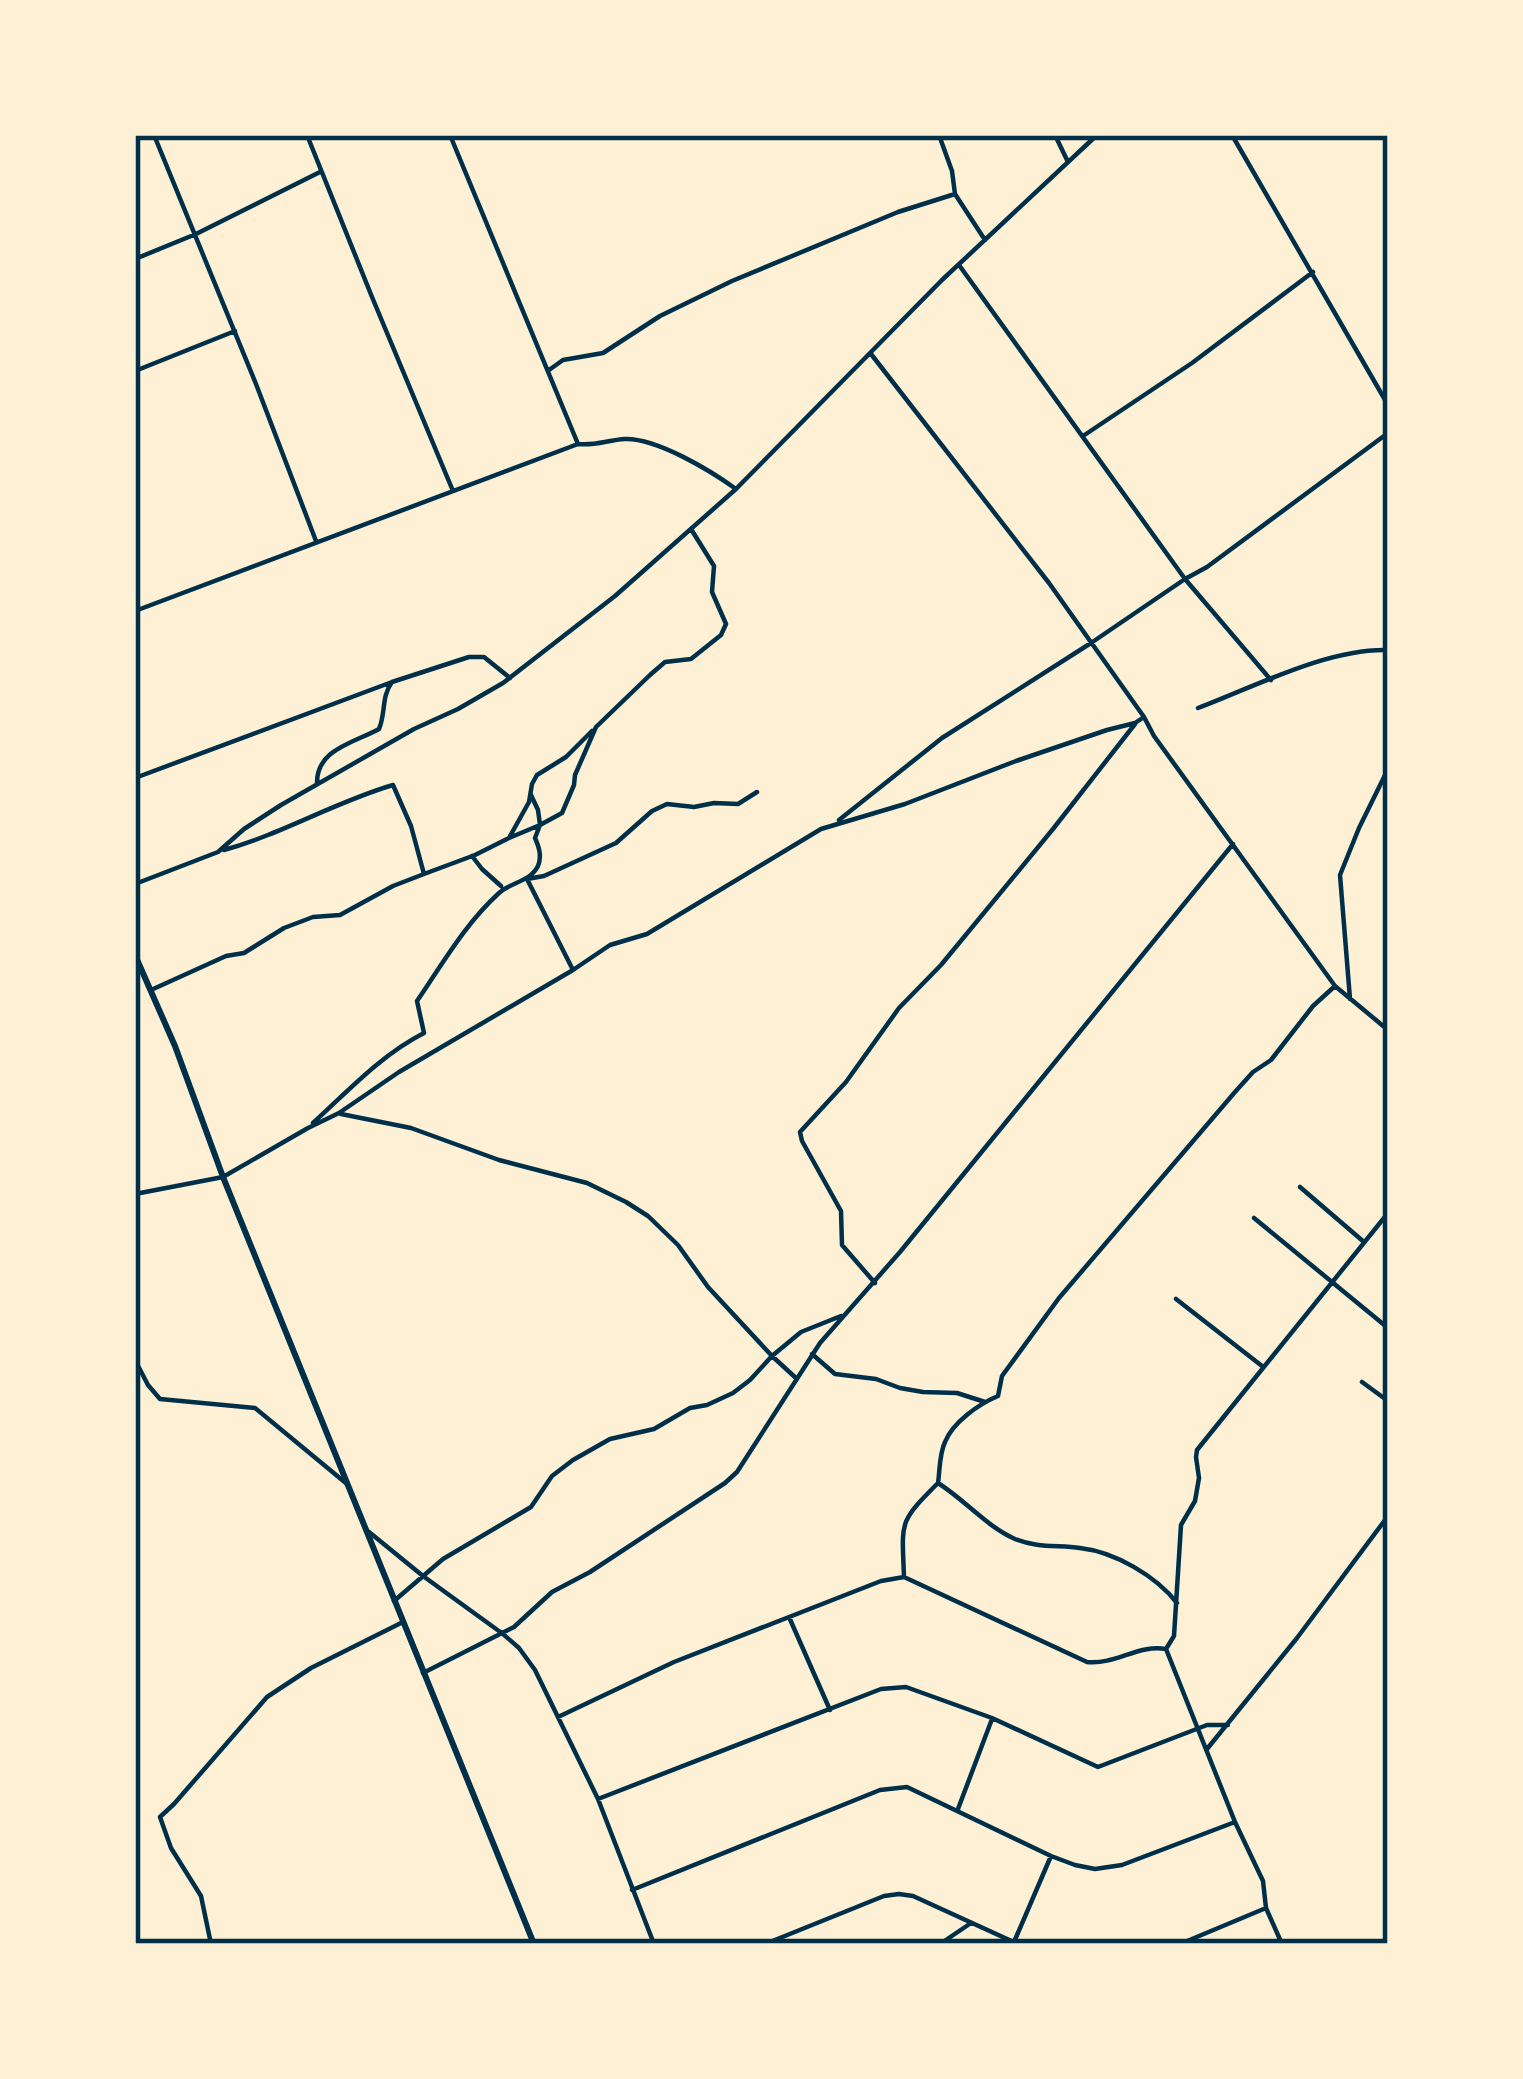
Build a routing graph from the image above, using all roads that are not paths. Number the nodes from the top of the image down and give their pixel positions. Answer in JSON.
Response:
{"nodes":[{"id":1,"x":154,"y":135,"type":"edge"},
{"id":2,"x":308,"y":135,"type":"edge"},
{"id":3,"x":449,"y":135,"type":"edge"},
{"id":4,"x":939,"y":135,"type":"edge"},
{"id":5,"x":1055,"y":135,"type":"edge"},
{"id":6,"x":1097,"y":135,"type":"edge"},
{"id":7,"x":1232,"y":135,"type":"edge"},
{"id":8,"x":1067,"y":160,"type":"junction"},
{"id":9,"x":322,"y":171,"type":"junction"},
{"id":10,"x":956,"y":194,"type":"junction"},
{"id":11,"x":196,"y":234,"type":"junction"},
{"id":12,"x":985,"y":240,"type":"junction"},
{"id":13,"x":135,"y":259,"type":"edge"},
{"id":14,"x":959,"y":265,"type":"junction"},
{"id":15,"x":1312,"y":272,"type":"junction"},
{"id":16,"x":235,"y":331,"type":"junction"},
{"id":17,"x":871,"y":355,"type":"junction"},
{"id":18,"x":548,"y":370,"type":"junction"},
{"id":19,"x":135,"y":371,"type":"edge"},
{"id":20,"x":1388,"y":405,"type":"edge"},
{"id":21,"x":1388,"y":433,"type":"edge"},
{"id":22,"x":1082,"y":437,"type":"junction"},
{"id":23,"x":578,"y":444,"type":"junction"},
{"id":24,"x":736,"y":489,"type":"junction"},
{"id":25,"x":453,"y":491,"type":"junction"},
{"id":26,"x":691,"y":530,"type":"junction"},
{"id":27,"x":316,"y":541,"type":"junction"},
{"id":28,"x":1185,"y":579,"type":"junction"},
{"id":29,"x":135,"y":611,"type":"edge"},
{"id":30,"x":1091,"y":643,"type":"junction"},
{"id":31,"x":1388,"y":650,"type":"edge"},
{"id":32,"x":510,"y":677,"type":"junction"},
{"id":33,"x":1271,"y":680,"type":"junction"},
{"id":34,"x":392,"y":682,"type":"junction"},
{"id":35,"x":1198,"y":708,"type":"dead end"},
{"id":36,"x":1144,"y":717,"type":"junction"},
{"id":37,"x":1136,"y":723,"type":"junction"},
{"id":38,"x":596,"y":727,"type":"junction"},
{"id":39,"x":1388,"y":769,"type":"edge"},
{"id":40,"x":135,"y":778,"type":"edge"},
{"id":41,"x":316,"y":785,"type":"junction"},
{"id":42,"x":757,"y":792,"type":"dead end"},
{"id":43,"x":531,"y":794,"type":"junction"},
{"id":44,"x":837,"y":822,"type":"junction"},
{"id":45,"x":540,"y":825,"type":"junction"},
{"id":46,"x":509,"y":838,"type":"junction"},
{"id":47,"x":1233,"y":844,"type":"junction"},
{"id":48,"x":218,"y":852,"type":"junction"},
{"id":49,"x":472,"y":856,"type":"junction"},
{"id":50,"x":424,"y":874,"type":"junction"},
{"id":51,"x":527,"y":879,"type":"junction"},
{"id":52,"x":135,"y":884,"type":"edge"},
{"id":53,"x":503,"y":888,"type":"junction"},
{"id":54,"x":135,"y":955,"type":"edge"},
{"id":55,"x":573,"y":970,"type":"junction"},
{"id":56,"x":1335,"y":986,"type":"junction"},
{"id":57,"x":151,"y":990,"type":"junction"},
{"id":58,"x":1350,"y":998,"type":"junction"},
{"id":59,"x":1388,"y":1030,"type":"edge"},
{"id":60,"x":339,"y":1113,"type":"junction"},
{"id":61,"x":308,"y":1128,"type":"junction"},
{"id":62,"x":223,"y":1178,"type":"junction"},
{"id":63,"x":1300,"y":1187,"type":"dead end"},
{"id":64,"x":135,"y":1194,"type":"edge"},
{"id":65,"x":1388,"y":1213,"type":"edge"},
{"id":66,"x":1255,"y":1218,"type":"dead end"},
{"id":67,"x":1365,"y":1242,"type":"junction"},
{"id":68,"x":875,"y":1282,"type":"junction"},
{"id":69,"x":1332,"y":1284,"type":"junction"},
{"id":70,"x":1176,"y":1299,"type":"dead end"},
{"id":71,"x":844,"y":1315,"type":"junction"},
{"id":72,"x":1388,"y":1328,"type":"edge"},
{"id":73,"x":812,"y":1354,"type":"junction"},
{"id":74,"x":772,"y":1356,"type":"junction"},
{"id":75,"x":135,"y":1360,"type":"edge"},
{"id":76,"x":1263,"y":1367,"type":"junction"},
{"id":77,"x":797,"y":1378,"type":"junction"},
{"id":78,"x":1363,"y":1382,"type":"dead end"},
{"id":79,"x":1388,"y":1401,"type":"edge"},
{"id":80,"x":985,"y":1402,"type":"junction"},
{"id":81,"x":938,"y":1483,"type":"junction"},
{"id":82,"x":347,"y":1484,"type":"junction"},
{"id":83,"x":1388,"y":1516,"type":"edge"},
{"id":84,"x":365,"y":1529,"type":"junction"},
{"id":85,"x":423,"y":1576,"type":"junction"},
{"id":86,"x":904,"y":1577,"type":"junction"},
{"id":87,"x":394,"y":1601,"type":"junction"},
{"id":88,"x":1178,"y":1605,"type":"junction"},
{"id":89,"x":789,"y":1617,"type":"junction"},
{"id":90,"x":403,"y":1622,"type":"junction"},
{"id":91,"x":503,"y":1634,"type":"junction"},
{"id":92,"x":1166,"y":1649,"type":"junction"},
{"id":93,"x":424,"y":1673,"type":"junction"},
{"id":94,"x":830,"y":1710,"type":"junction"},
{"id":95,"x":558,"y":1717,"type":"junction"},
{"id":96,"x":992,"y":1718,"type":"junction"},
{"id":97,"x":1228,"y":1725,"type":"junction"},
{"id":98,"x":1198,"y":1728,"type":"junction"},
{"id":99,"x":1207,"y":1749,"type":"junction"},
{"id":100,"x":598,"y":1799,"type":"junction"},
{"id":101,"x":958,"y":1809,"type":"junction"},
{"id":102,"x":1235,"y":1822,"type":"junction"},
{"id":103,"x":1051,"y":1856,"type":"junction"},
{"id":104,"x":632,"y":1890,"type":"junction"},
{"id":105,"x":1266,"y":1908,"type":"junction"},
{"id":106,"x":970,"y":1923,"type":"junction"},
{"id":107,"x":1016,"y":1943,"type":"edge"},
{"id":108,"x":211,"y":1944,"type":"edge"},
{"id":109,"x":534,"y":1944,"type":"edge"},
{"id":110,"x":654,"y":1944,"type":"edge"},
{"id":111,"x":764,"y":1944,"type":"edge"},
{"id":112,"x":940,"y":1944,"type":"edge"},
{"id":113,"x":1180,"y":1944,"type":"edge"},
{"id":114,"x":1282,"y":1944,"type":"edge"}],
"edges":[{"from":1,"to":11,"type":"street"},
{"from":2,"to":9,"type":"street"},
{"from":3,"to":18,"type":"street"},
{"from":4,"to":10,"type":"street"},
{"from":5,"to":8,"type":"street"},
{"from":6,"to":8,"type":"street"},
{"from":7,"to":15,"type":"street"},
{"from":8,"to":12,"type":"street"},
{"from":9,"to":11,"type":"street"},
{"from":9,"to":25,"type":"street"},
{"from":10,"to":12,"type":"street"},
{"from":10,"to":18,"type":"street"},
{"from":11,"to":13,"type":"street"},
{"from":11,"to":16,"type":"street"},
{"from":12,"to":14,"type":"street"},
{"from":14,"to":17,"type":"street"},
{"from":14,"to":22,"type":"street"},
{"from":15,"to":20,"type":"street"},
{"from":15,"to":22,"type":"street"},
{"from":16,"to":19,"type":"street"},
{"from":16,"to":27,"type":"street"},
{"from":17,"to":24,"type":"street"},
{"from":17,"to":30,"type":"street"},
{"from":18,"to":23,"type":"street"},
{"from":21,"to":28,"type":"street"},
{"from":22,"to":28,"type":"street"},
{"from":23,"to":24,"type":"street"},
{"from":23,"to":25,"type":"street"},
{"from":24,"to":26,"type":"street"},
{"from":25,"to":27,"type":"street"},
{"from":26,"to":32,"type":"street"},
{"from":26,"to":38,"type":"street"},
{"from":27,"to":29,"type":"street"},
{"from":28,"to":30,"type":"street"},
{"from":28,"to":33,"type":"street"},
{"from":30,"to":36,"type":"street"},
{"from":30,"to":44,"type":"street"},
{"from":31,"to":33,"type":"street"},
{"from":32,"to":34,"type":"street"},
{"from":32,"to":41,"type":"street"},
{"from":33,"to":35,"type":"street"},
{"from":34,"to":40,"type":"street"},
{"from":34,"to":41,"type":"street"},
{"from":36,"to":37,"type":"street"},
{"from":36,"to":47,"type":"street"},
{"from":37,"to":44,"type":"street"},
{"from":37,"to":68,"type":"street"},
{"from":38,"to":43,"type":"street"},
{"from":38,"to":45,"type":"street"},
{"from":39,"to":58,"type":"street"},
{"from":41,"to":48,"type":"street"},
{"from":42,"to":51,"type":"street"},
{"from":43,"to":45,"type":"street"},
{"from":43,"to":46,"type":"street"},
{"from":44,"to":55,"type":"street"},
{"from":45,"to":46,"type":"street"},
{"from":45,"to":51,"type":"street"},
{"from":46,"to":49,"type":"street"},
{"from":47,"to":56,"type":"street"},
{"from":47,"to":68,"type":"street"},
{"from":48,"to":50,"type":"street"},
{"from":48,"to":52,"type":"street"},
{"from":49,"to":50,"type":"street"},
{"from":49,"to":53,"type":"street"},
{"from":50,"to":57,"type":"street"},
{"from":51,"to":53,"type":"street"},
{"from":51,"to":55,"type":"street"},
{"from":53,"to":61,"type":"street"},
{"from":54,"to":57,"type":"street"},
{"from":55,"to":60,"type":"street"},
{"from":56,"to":58,"type":"street"},
{"from":56,"to":80,"type":"street"},
{"from":57,"to":62,"type":"street"},
{"from":58,"to":59,"type":"street"},
{"from":60,"to":61,"type":"street"},
{"from":60,"to":74,"type":"street"},
{"from":61,"to":62,"type":"street"},
{"from":62,"to":64,"type":"street"},
{"from":62,"to":82,"type":"street"},
{"from":63,"to":67,"type":"street"},
{"from":65,"to":67,"type":"street"},
{"from":66,"to":69,"type":"street"},
{"from":67,"to":69,"type":"street"},
{"from":68,"to":71,"type":"street"},
{"from":69,"to":72,"type":"street"},
{"from":69,"to":76,"type":"street"},
{"from":70,"to":76,"type":"street"},
{"from":71,"to":73,"type":"street"},
{"from":71,"to":74,"type":"street"},
{"from":73,"to":77,"type":"street"},
{"from":73,"to":80,"type":"street"},
{"from":74,"to":77,"type":"street"},
{"from":74,"to":85,"type":"street"},
{"from":75,"to":82,"type":"street"},
{"from":76,"to":88,"type":"street"},
{"from":77,"to":91,"type":"street"},
{"from":78,"to":79,"type":"street"},
{"from":80,"to":81,"type":"street"},
{"from":81,"to":86,"type":"street"},
{"from":81,"to":88,"type":"street"},
{"from":82,"to":84,"type":"street"},
{"from":83,"to":97,"type":"street"},
{"from":84,"to":85,"type":"street"},
{"from":84,"to":87,"type":"street"},
{"from":85,"to":87,"type":"street"},
{"from":85,"to":91,"type":"street"},
{"from":86,"to":89,"type":"street"},
{"from":86,"to":92,"type":"street"},
{"from":87,"to":90,"type":"street"},
{"from":88,"to":92,"type":"street"},
{"from":89,"to":94,"type":"street"},
{"from":89,"to":95,"type":"street"},
{"from":90,"to":93,"type":"street"},
{"from":90,"to":108,"type":"street"},
{"from":91,"to":93,"type":"street"},
{"from":91,"to":95,"type":"street"},
{"from":92,"to":98,"type":"street"},
{"from":93,"to":109,"type":"street"},
{"from":94,"to":96,"type":"street"},
{"from":94,"to":100,"type":"street"},
{"from":95,"to":100,"type":"street"},
{"from":96,"to":98,"type":"street"},
{"from":96,"to":101,"type":"street"},
{"from":97,"to":98,"type":"street"},
{"from":97,"to":99,"type":"street"},
{"from":98,"to":99,"type":"street"},
{"from":99,"to":102,"type":"street"},
{"from":100,"to":104,"type":"street"},
{"from":101,"to":103,"type":"street"},
{"from":101,"to":104,"type":"street"},
{"from":102,"to":103,"type":"street"},
{"from":102,"to":105,"type":"street"},
{"from":103,"to":107,"type":"street"},
{"from":104,"to":110,"type":"street"},
{"from":105,"to":113,"type":"street"},
{"from":105,"to":114,"type":"street"},
{"from":106,"to":107,"type":"street"},
{"from":106,"to":111,"type":"street"},
{"from":106,"to":112,"type":"street"}]}
